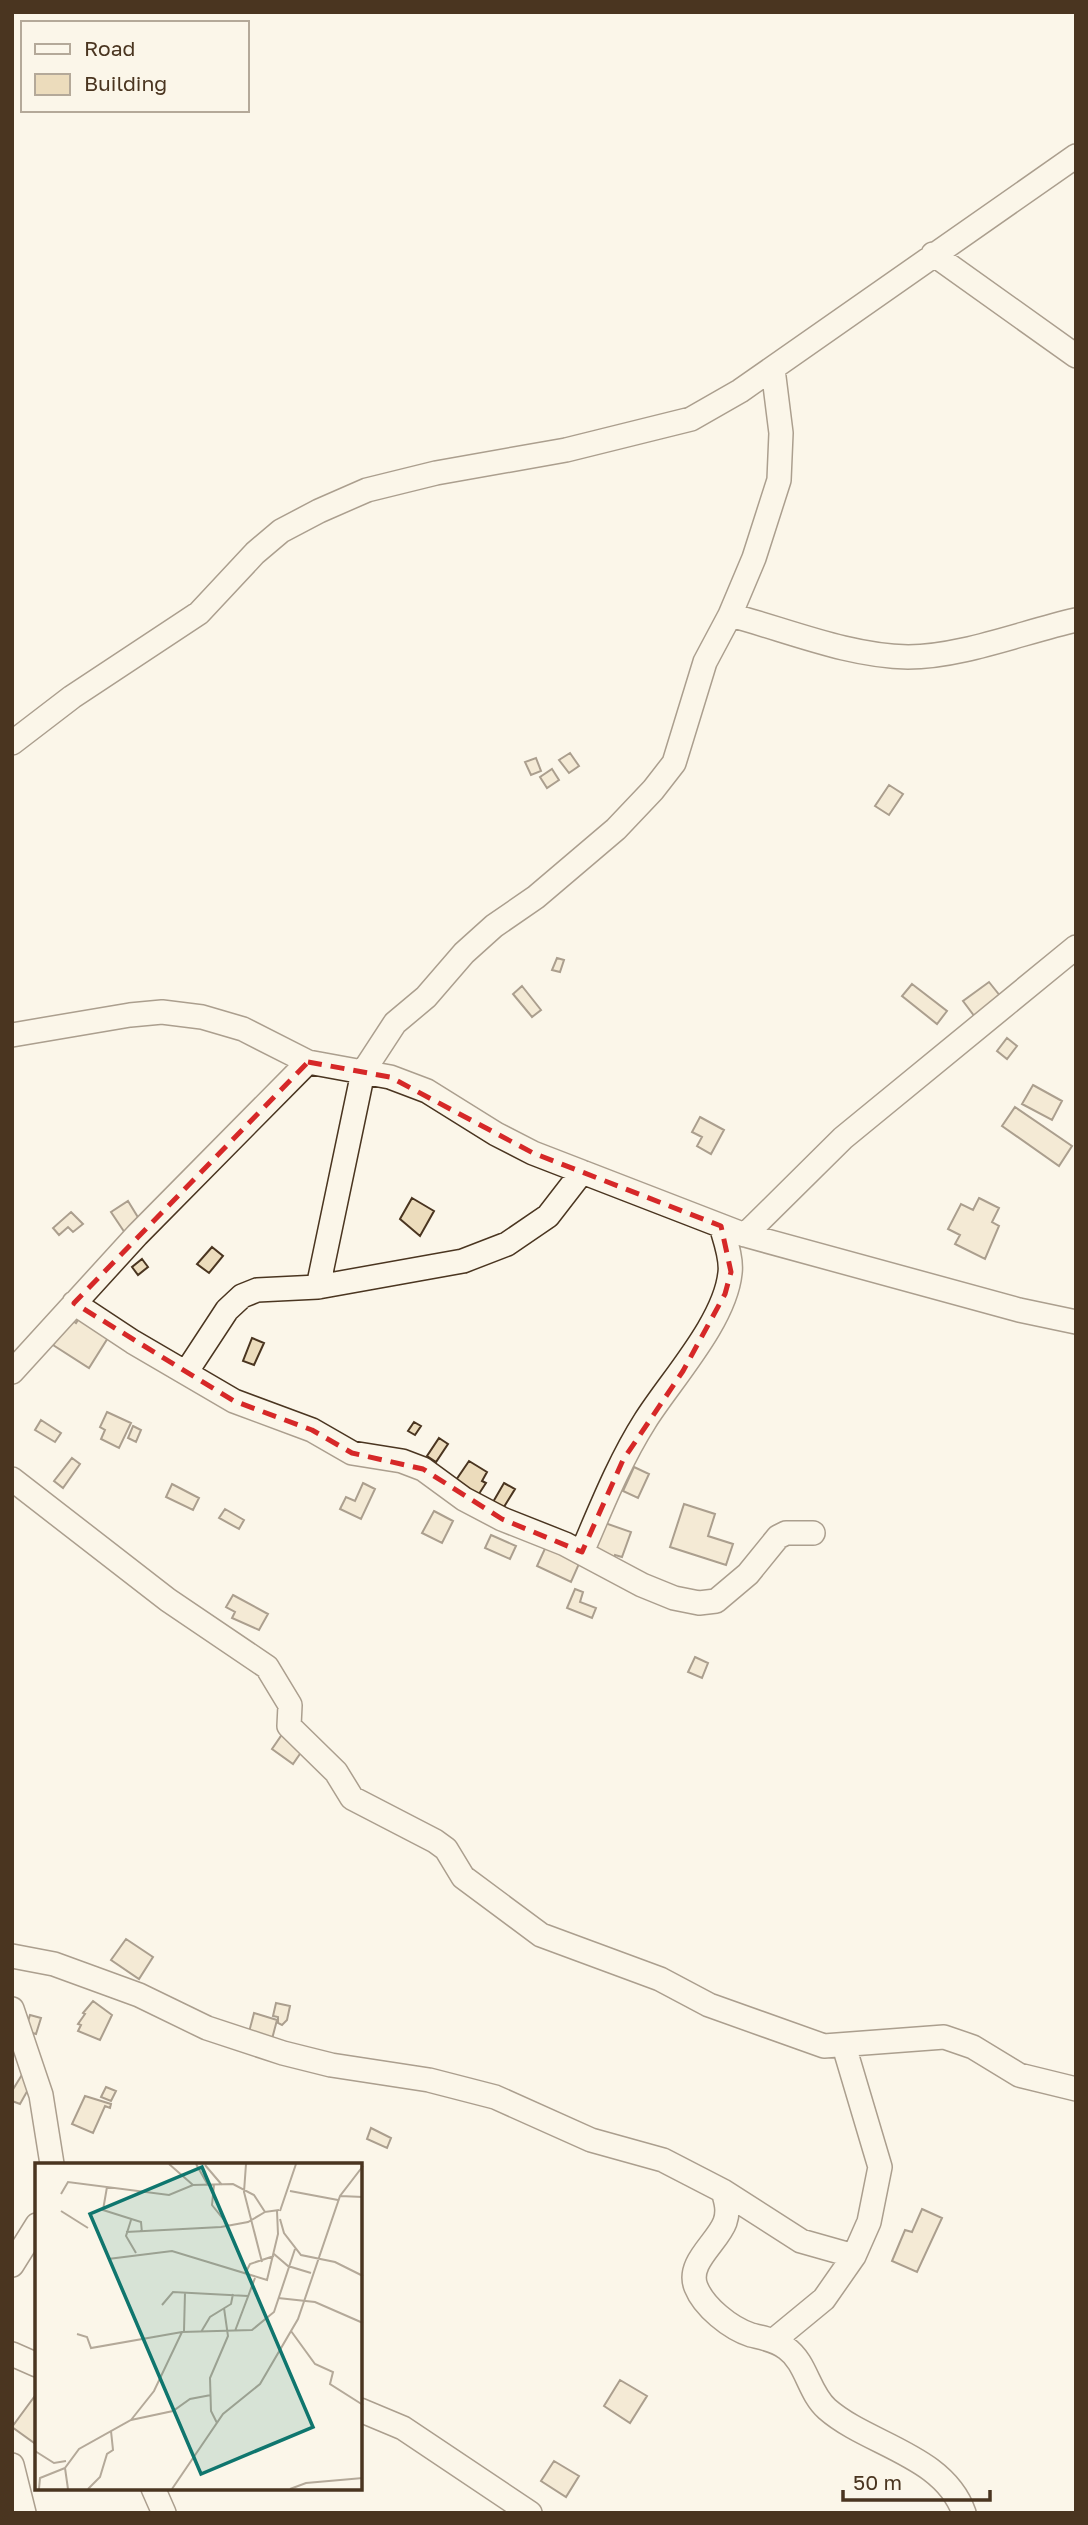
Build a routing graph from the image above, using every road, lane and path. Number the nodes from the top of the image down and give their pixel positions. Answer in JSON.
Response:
{"nodes":[{"id":1,"x":1076,"y":156,"type":"edge"},
{"id":2,"x":933,"y":254,"type":"junction"},
{"id":3,"x":1076,"y":356,"type":"edge"},
{"id":4,"x":773,"y":369,"type":"junction"},
{"id":5,"x":730,"y":615,"type":"junction"},
{"id":6,"x":1076,"y":620,"type":"edge"},
{"id":7,"x":12,"y":743,"type":"edge"},
{"id":8,"x":1076,"y":947,"type":"edge"},
{"id":9,"x":12,"y":1035,"type":"edge"},
{"id":10,"x":307,"y":1062,"type":"junction"},
{"id":11,"x":363,"y":1072,"type":"junction"},
{"id":12,"x":582,"y":1172,"type":"junction"},
{"id":13,"x":721,"y":1226,"type":"junction"},
{"id":14,"x":745,"y":1235,"type":"junction"},
{"id":15,"x":318,"y":1287,"type":"junction"},
{"id":16,"x":75,"y":1303,"type":"junction"},
{"id":17,"x":1076,"y":1322,"type":"edge"},
{"id":18,"x":12,"y":1371,"type":"edge"},
{"id":19,"x":187,"y":1371,"type":"junction"},
{"id":20,"x":16,"y":1492,"type":"edge"},
{"id":21,"x":813,"y":1533,"type":"dead end"},
{"id":22,"x":582,"y":1552,"type":"junction"},
{"id":23,"x":12,"y":1956,"type":"edge"},
{"id":24,"x":12,"y":2009,"type":"edge"},
{"id":25,"x":844,"y":2046,"type":"junction"},
{"id":26,"x":1076,"y":2089,"type":"edge"},
{"id":27,"x":52,"y":2163,"type":"edge"},
{"id":28,"x":723,"y":2190,"type":"junction"},
{"id":29,"x":35,"y":2228,"type":"edge"},
{"id":30,"x":854,"y":2256,"type":"junction"},
{"id":31,"x":12,"y":2265,"type":"edge"},
{"id":32,"x":773,"y":2341,"type":"junction"},
{"id":33,"x":362,"y":2411,"type":"edge"},
{"id":34,"x":12,"y":2465,"type":"edge"},
{"id":35,"x":154,"y":2490,"type":"edge"},
{"id":36,"x":24,"y":2513,"type":"edge"},
{"id":37,"x":164,"y":2513,"type":"edge"},
{"id":38,"x":530,"y":2513,"type":"edge"},
{"id":39,"x":964,"y":2513,"type":"edge"}],
"edges":[{"from":1,"to":2,"type":"street"},
{"from":2,"to":3,"type":"street"},
{"from":2,"to":4,"type":"street"},
{"from":4,"to":5,"type":"street"},
{"from":4,"to":7,"type":"street"},
{"from":5,"to":6,"type":"street"},
{"from":5,"to":11,"type":"street"},
{"from":8,"to":14,"type":"street"},
{"from":9,"to":10,"type":"street"},
{"from":10,"to":11,"type":"street"},
{"from":10,"to":16,"type":"street"},
{"from":11,"to":12,"type":"street"},
{"from":11,"to":15,"type":"street"},
{"from":12,"to":13,"type":"street"},
{"from":12,"to":15,"type":"street"},
{"from":13,"to":14,"type":"street"},
{"from":13,"to":22,"type":"street"},
{"from":14,"to":17,"type":"street"},
{"from":15,"to":19,"type":"street"},
{"from":16,"to":18,"type":"street"},
{"from":16,"to":19,"type":"street"},
{"from":19,"to":22,"type":"street"},
{"from":20,"to":25,"type":"street"},
{"from":21,"to":22,"type":"street"},
{"from":23,"to":28,"type":"street"},
{"from":24,"to":27,"type":"street"},
{"from":25,"to":26,"type":"street"},
{"from":25,"to":30,"type":"street"},
{"from":28,"to":30,"type":"street"},
{"from":28,"to":32,"type":"street"},
{"from":29,"to":31,"type":"street"},
{"from":30,"to":32,"type":"street"},
{"from":32,"to":39,"type":"street"},
{"from":33,"to":38,"type":"street"},
{"from":34,"to":36,"type":"street"},
{"from":35,"to":37,"type":"street"}]}
